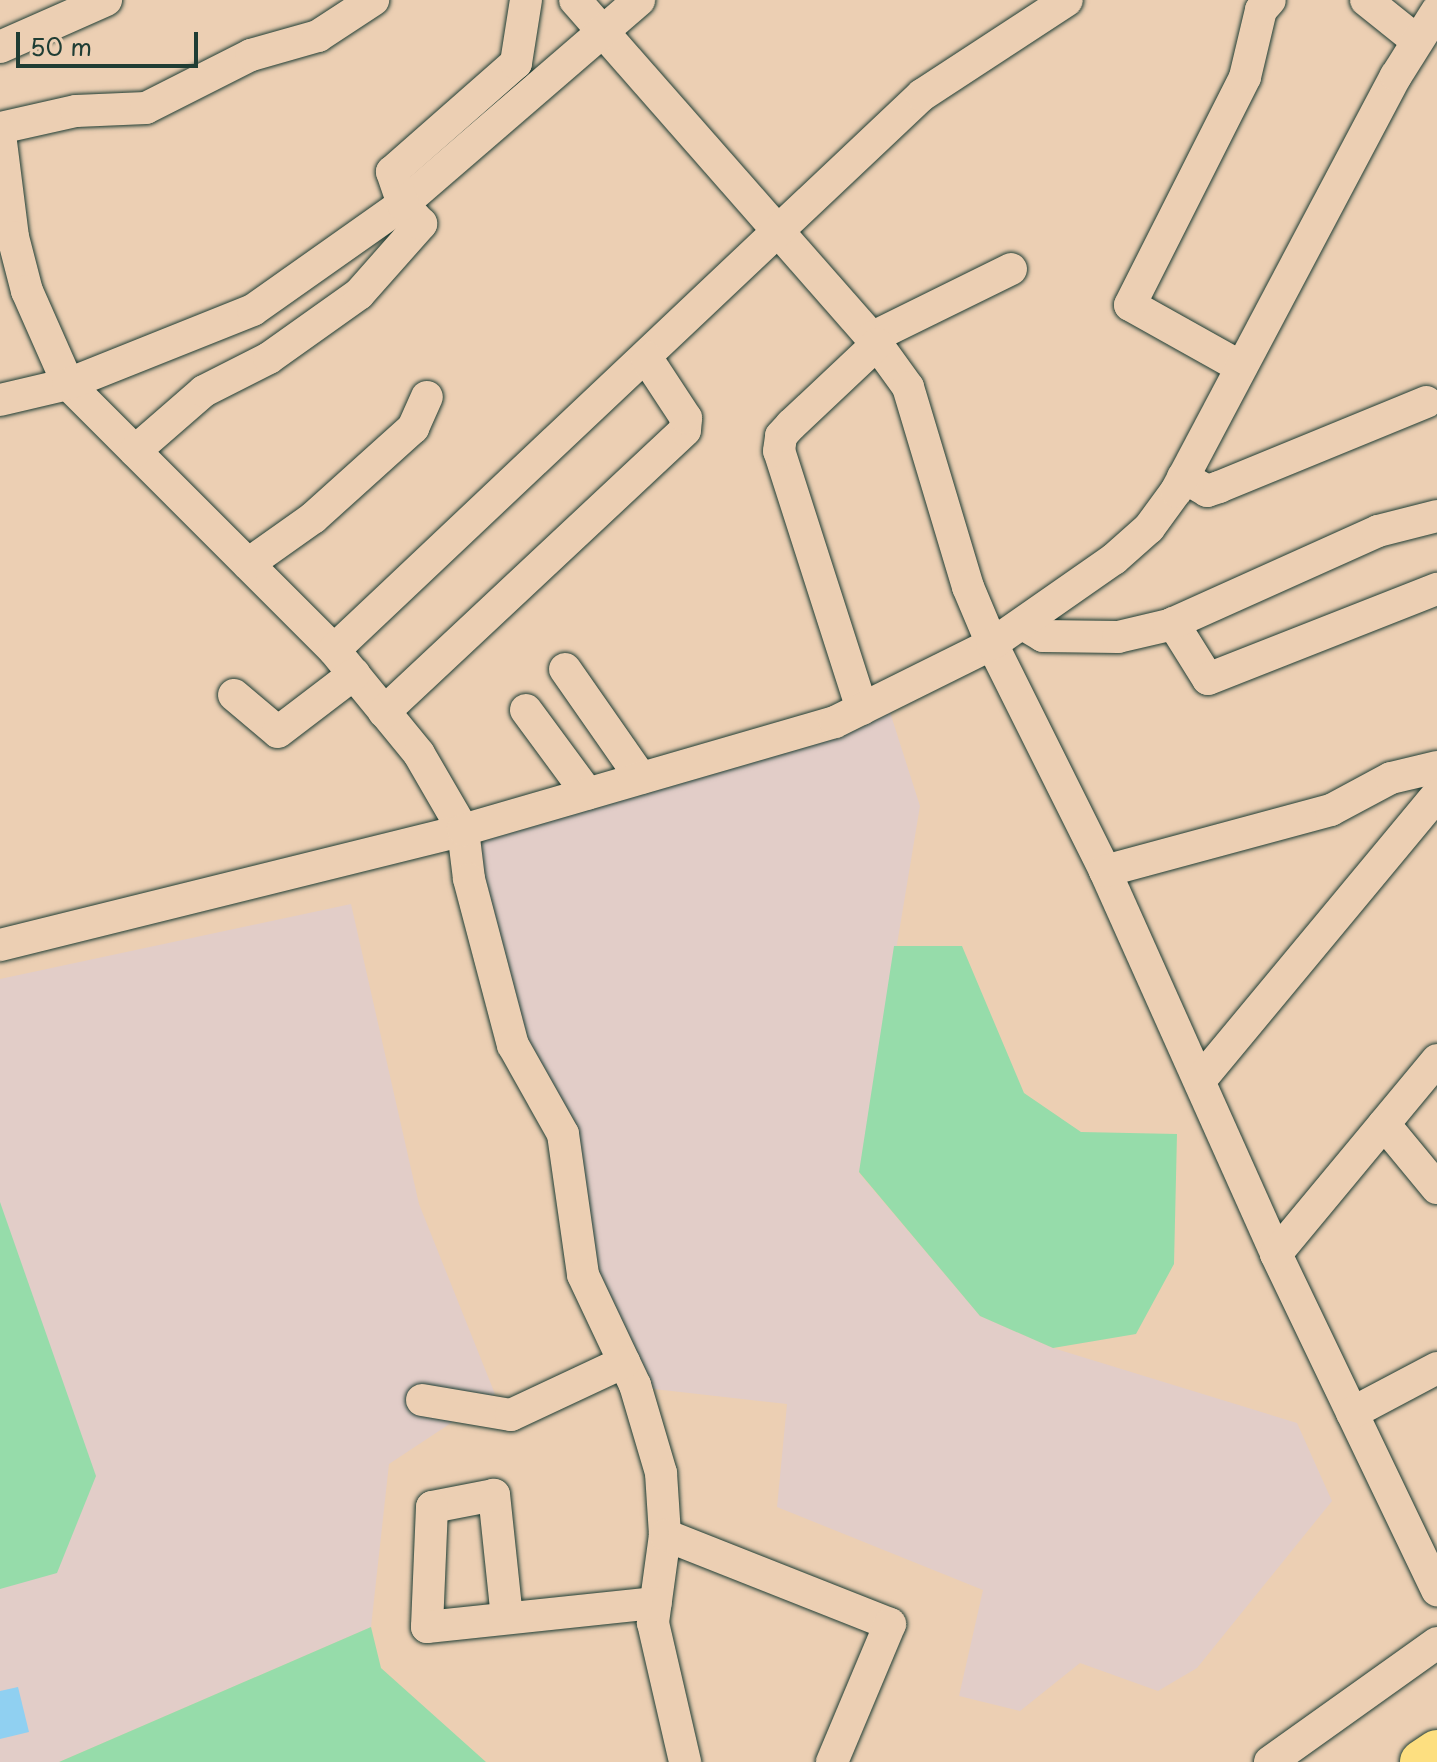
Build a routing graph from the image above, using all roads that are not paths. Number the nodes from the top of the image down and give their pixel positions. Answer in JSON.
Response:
{"nodes":[{"id":1,"x":106,"y":0,"type":"edge"},
{"id":2,"x":373,"y":0,"type":"edge"},
{"id":3,"x":526,"y":0,"type":"edge"},
{"id":4,"x":575,"y":0,"type":"edge"},
{"id":5,"x":639,"y":0,"type":"edge"},
{"id":6,"x":1067,"y":0,"type":"edge"},
{"id":7,"x":1270,"y":0,"type":"edge"},
{"id":8,"x":1366,"y":0,"type":"edge"},
{"id":9,"x":1437,"y":11,"type":"edge"},
{"id":10,"x":1023,"y":12,"type":"edge"},
{"id":11,"x":602,"y":31,"type":"junction"},
{"id":12,"x":1416,"y":40,"type":"junction"},
{"id":13,"x":0,"y":47,"type":"edge"},
{"id":14,"x":0,"y":128,"type":"edge"},
{"id":15,"x":0,"y":134,"type":"edge"},
{"id":16,"x":403,"y":204,"type":"junction"},
{"id":17,"x":777,"y":235,"type":"junction"},
{"id":18,"x":1011,"y":269,"type":"dead end"},
{"id":19,"x":874,"y":341,"type":"junction"},
{"id":20,"x":646,"y":357,"type":"junction"},
{"id":21,"x":1241,"y":367,"type":"junction"},
{"id":22,"x":68,"y":384,"type":"junction"},
{"id":23,"x":427,"y":397,"type":"dead end"},
{"id":24,"x":0,"y":400,"type":"edge"},
{"id":25,"x":1426,"y":402,"type":"dead end"},
{"id":26,"x":135,"y":451,"type":"junction"},
{"id":27,"x":1183,"y":477,"type":"junction"},
{"id":28,"x":1437,"y":516,"type":"edge"},
{"id":29,"x":248,"y":564,"type":"junction"},
{"id":30,"x":1437,"y":589,"type":"edge"},
{"id":31,"x":1173,"y":623,"type":"junction"},
{"id":32,"x":1023,"y":624,"type":"junction"},
{"id":33,"x":992,"y":644,"type":"junction"},
{"id":34,"x":344,"y":662,"type":"junction"},
{"id":35,"x":565,"y":669,"type":"dead end"},
{"id":36,"x":234,"y":695,"type":"dead end"},
{"id":37,"x":862,"y":709,"type":"junction"},
{"id":38,"x":526,"y":710,"type":"dead end"},
{"id":39,"x":384,"y":712,"type":"junction"},
{"id":40,"x":1437,"y":767,"type":"edge"},
{"id":41,"x":641,"y":778,"type":"junction"},
{"id":42,"x":588,"y":794,"type":"junction"},
{"id":43,"x":1437,"y":795,"type":"edge"},
{"id":44,"x":463,"y":830,"type":"junction"},
{"id":45,"x":1105,"y":871,"type":"junction"},
{"id":46,"x":0,"y":945,"type":"edge"},
{"id":47,"x":1437,"y":1060,"type":"edge"},
{"id":48,"x":1202,"y":1078,"type":"junction"},
{"id":49,"x":1384,"y":1124,"type":"junction"},
{"id":50,"x":1437,"y":1188,"type":"edge"},
{"id":51,"x":1276,"y":1254,"type":"junction"},
{"id":52,"x":624,"y":1362,"type":"junction"},
{"id":53,"x":1437,"y":1368,"type":"edge"},
{"id":54,"x":422,"y":1400,"type":"dead end"},
{"id":55,"x":1352,"y":1413,"type":"junction"},
{"id":56,"x":665,"y":1535,"type":"junction"},
{"id":57,"x":1437,"y":1590,"type":"edge"},
{"id":58,"x":656,"y":1603,"type":"junction"},
{"id":59,"x":507,"y":1618,"type":"dead end"},
{"id":60,"x":1437,"y":1643,"type":"edge"},
{"id":61,"x":1437,"y":1752,"type":"edge"},
{"id":62,"x":685,"y":1762,"type":"edge"},
{"id":63,"x":832,"y":1762,"type":"edge"},
{"id":64,"x":1270,"y":1762,"type":"edge"},
{"id":65,"x":1422,"y":1762,"type":"edge"}],
"edges":[{"from":1,"to":13,"type":"street"},
{"from":2,"to":14,"type":"street"},
{"from":3,"to":16,"type":"street"},
{"from":4,"to":11,"type":"street"},
{"from":5,"to":11,"type":"street"},
{"from":6,"to":10,"type":"street"},
{"from":7,"to":21,"type":"street"},
{"from":8,"to":12,"type":"street"},
{"from":9,"to":12,"type":"street"},
{"from":10,"to":17,"type":"street"},
{"from":11,"to":16,"type":"street"},
{"from":11,"to":17,"type":"street"},
{"from":12,"to":21,"type":"street"},
{"from":15,"to":22,"type":"street"},
{"from":16,"to":22,"type":"street"},
{"from":16,"to":26,"type":"street"},
{"from":17,"to":19,"type":"street"},
{"from":17,"to":20,"type":"street"},
{"from":18,"to":19,"type":"street"},
{"from":19,"to":33,"type":"street"},
{"from":19,"to":37,"type":"street"},
{"from":20,"to":34,"type":"street"},
{"from":20,"to":39,"type":"street"},
{"from":21,"to":27,"type":"street"},
{"from":22,"to":24,"type":"street"},
{"from":22,"to":26,"type":"street"},
{"from":23,"to":29,"type":"street"},
{"from":25,"to":27,"type":"street"},
{"from":26,"to":29,"type":"street"},
{"from":27,"to":32,"type":"street"},
{"from":28,"to":31,"type":"street"},
{"from":29,"to":34,"type":"street"},
{"from":30,"to":31,"type":"street"},
{"from":31,"to":32,"type":"street"},
{"from":32,"to":33,"type":"street"},
{"from":33,"to":37,"type":"street"},
{"from":33,"to":45,"type":"street"},
{"from":34,"to":36,"type":"street"},
{"from":34,"to":39,"type":"street"},
{"from":35,"to":41,"type":"street"},
{"from":37,"to":41,"type":"street"},
{"from":38,"to":42,"type":"street"},
{"from":39,"to":44,"type":"street"},
{"from":40,"to":45,"type":"street"},
{"from":41,"to":42,"type":"street"},
{"from":42,"to":44,"type":"street"},
{"from":43,"to":48,"type":"street"},
{"from":44,"to":46,"type":"street"},
{"from":44,"to":52,"type":"street"},
{"from":45,"to":48,"type":"street"},
{"from":47,"to":49,"type":"street"},
{"from":48,"to":51,"type":"street"},
{"from":49,"to":50,"type":"street"},
{"from":49,"to":51,"type":"street"},
{"from":51,"to":55,"type":"street"},
{"from":52,"to":54,"type":"street"},
{"from":52,"to":56,"type":"street"},
{"from":53,"to":55,"type":"street"},
{"from":55,"to":57,"type":"street"},
{"from":56,"to":58,"type":"street"},
{"from":56,"to":63,"type":"street"},
{"from":58,"to":59,"type":"street"},
{"from":58,"to":62,"type":"street"},
{"from":60,"to":64,"type":"street"},
{"from":61,"to":65,"type":"highway"}]}
